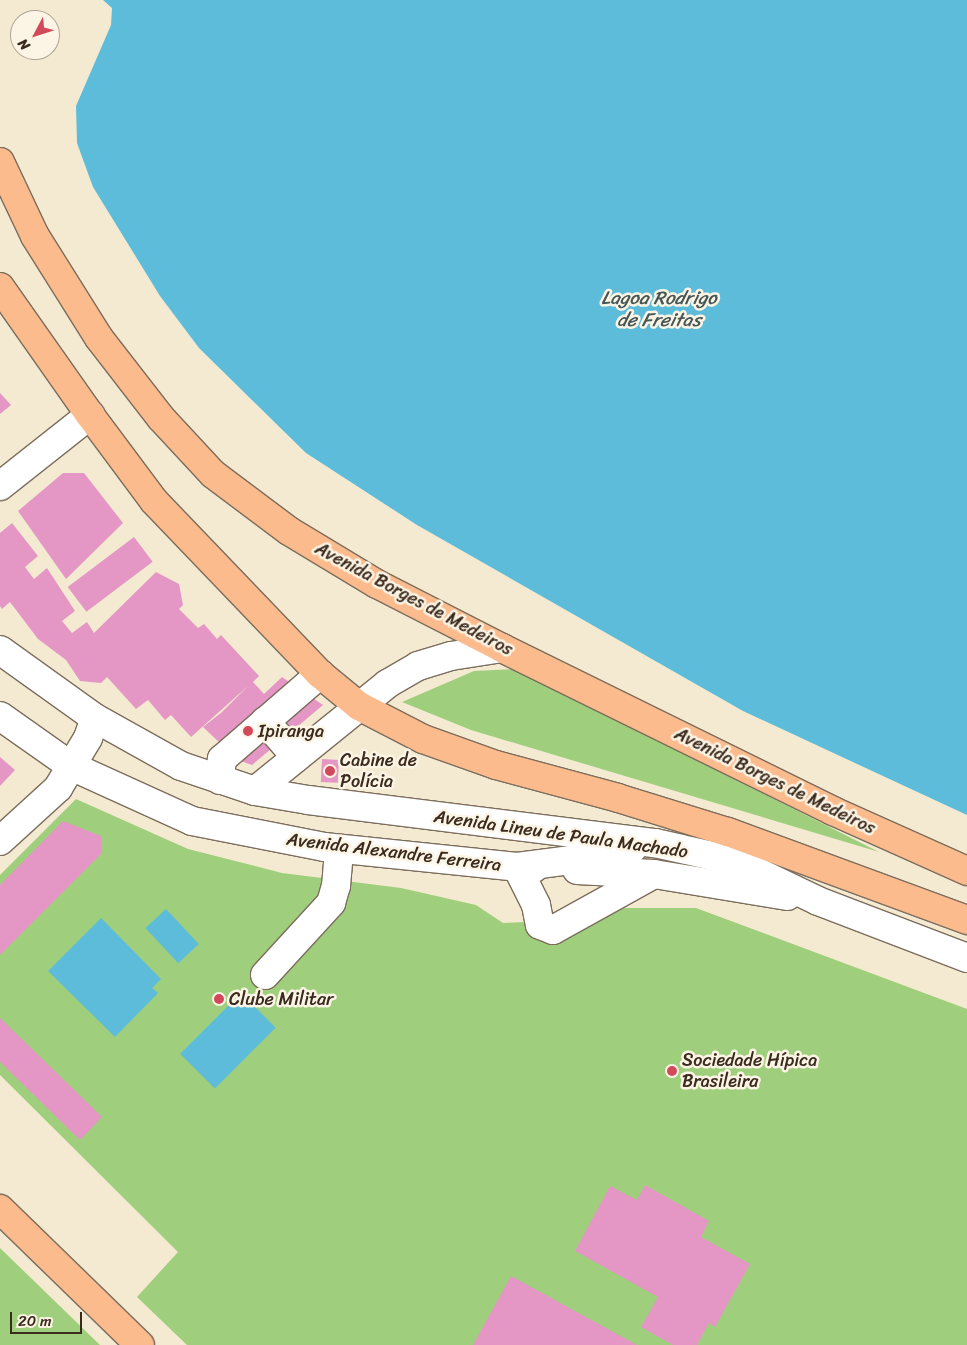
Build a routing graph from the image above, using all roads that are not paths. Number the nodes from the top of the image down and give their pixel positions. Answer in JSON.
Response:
{"nodes":[{"id":1,"x":0,"y":162,"type":"edge"},
{"id":2,"x":0,"y":287,"type":"edge"},
{"id":3,"x":90,"y":415,"type":"junction"},
{"id":4,"x":0,"y":486,"type":"edge"},
{"id":5,"x":502,"y":648,"type":"junction"},
{"id":6,"x":0,"y":650,"type":"edge"},
{"id":7,"x":320,"y":674,"type":"junction"},
{"id":8,"x":359,"y":706,"type":"junction"},
{"id":9,"x":0,"y":716,"type":"edge"},
{"id":10,"x":95,"y":718,"type":"junction"},
{"id":11,"x":265,"y":721,"type":"junction"},
{"id":12,"x":296,"y":757,"type":"junction"},
{"id":13,"x":71,"y":766,"type":"junction"},
{"id":14,"x":220,"y":780,"type":"junction"},
{"id":15,"x":255,"y":791,"type":"junction"},
{"id":16,"x":728,"y":832,"type":"junction"},
{"id":17,"x":0,"y":841,"type":"edge"},
{"id":18,"x":655,"y":843,"type":"junction"},
{"id":19,"x":338,"y":849,"type":"junction"},
{"id":20,"x":517,"y":867,"type":"junction"},
{"id":21,"x":967,"y":871,"type":"edge"},
{"id":22,"x":654,"y":874,"type":"junction"},
{"id":23,"x":818,"y":901,"type":"junction"},
{"id":24,"x":967,"y":920,"type":"edge"},
{"id":25,"x":967,"y":958,"type":"edge"},
{"id":26,"x":265,"y":975,"type":"dead end"},
{"id":27,"x":0,"y":1209,"type":"edge"},
{"id":28,"x":140,"y":1345,"type":"edge"}],
"edges":[{"from":1,"to":5,"type":"main road","name":"Avenida Borges de Medeiros"},
{"from":2,"to":3,"type":"main road"},
{"from":3,"to":4,"type":"street"},
{"from":3,"to":7,"type":"main road"},
{"from":5,"to":8,"type":"street"},
{"from":5,"to":21,"type":"main road","name":"Avenida Borges de Medeiros"},
{"from":6,"to":10,"type":"street"},
{"from":7,"to":8,"type":"main road"},
{"from":7,"to":11,"type":"street"},
{"from":8,"to":12,"type":"street"},
{"from":8,"to":16,"type":"main road"},
{"from":9,"to":13,"type":"street","name":"Avenida Alexandre Ferreira"},
{"from":10,"to":13,"type":"street"},
{"from":10,"to":14,"type":"street"},
{"from":11,"to":12,"type":"street"},
{"from":11,"to":14,"type":"street"},
{"from":12,"to":15,"type":"street"},
{"from":13,"to":17,"type":"street"},
{"from":13,"to":19,"type":"street","name":"Avenida Alexandre Ferreira"},
{"from":14,"to":15,"type":"street"},
{"from":15,"to":18,"type":"street","name":"Avenida Lineu de Paula Machado"},
{"from":16,"to":18,"type":"street","name":"Avenida Alexandre Ferreira"},
{"from":16,"to":24,"type":"main road"},
{"from":18,"to":20,"type":"street","name":"Avenida Alexandre Ferreira"},
{"from":18,"to":23,"type":"street","name":"Avenida Lineu de Paula Machado"},
{"from":19,"to":20,"type":"street","name":"Avenida Alexandre Ferreira"},
{"from":19,"to":26,"type":"street"},
{"from":20,"to":22,"type":"street","name":"Avenida Alexandre Ferreira"},
{"from":20,"to":22,"type":"street"},
{"from":22,"to":23,"type":"street","name":"Avenida Alexandre Ferreira"},
{"from":23,"to":25,"type":"street","name":"Avenida Lineu de Paula Machado"},
{"from":27,"to":28,"type":"main road"}]}
